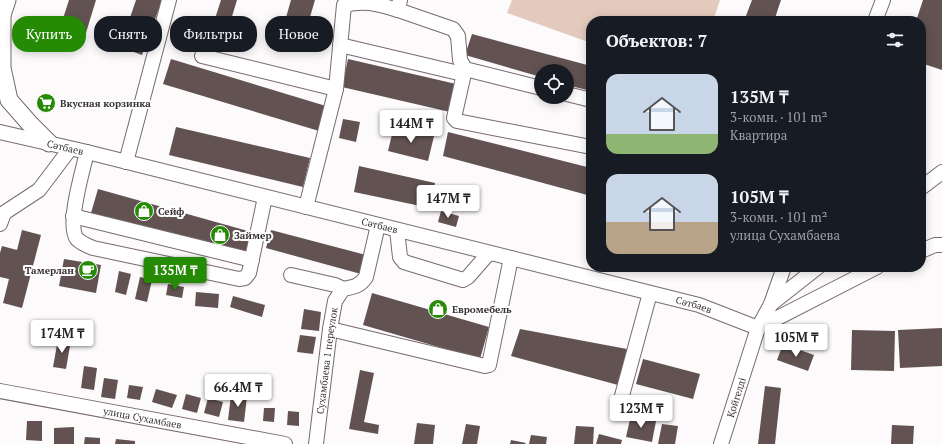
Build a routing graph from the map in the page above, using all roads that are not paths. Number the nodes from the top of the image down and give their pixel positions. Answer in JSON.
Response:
{"nodes":[{"id":1,"x":7,"y":0,"type":"edge"},
{"id":2,"x":169,"y":0,"type":"edge"},
{"id":3,"x":883,"y":0,"type":"edge"},
{"id":4,"x":340,"y":3,"type":"edge"},
{"id":5,"x":399,"y":5,"type":"edge"},
{"id":6,"x":877,"y":16,"type":"edge"},
{"id":7,"x":1,"y":18,"type":"edge"},
{"id":8,"x":340,"y":45,"type":"junction"},
{"id":9,"x":202,"y":56,"type":"dead end"},
{"id":10,"x":464,"y":72,"type":"junction"},
{"id":11,"x":534,"y":87,"type":"edge"},
{"id":12,"x":336,"y":89,"type":"junction"},
{"id":13,"x":574,"y":96,"type":"edge"},
{"id":14,"x":586,"y":99,"type":"edge"},
{"id":15,"x":0,"y":132,"type":"edge"},
{"id":16,"x":49,"y":143,"type":"junction"},
{"id":17,"x":586,"y":146,"type":"edge"},
{"id":18,"x":70,"y":149,"type":"junction"},
{"id":19,"x":87,"y":152,"type":"junction"},
{"id":20,"x":126,"y":162,"type":"junction"},
{"id":21,"x":942,"y":172,"type":"edge"},
{"id":22,"x":926,"y":184,"type":"edge"},
{"id":23,"x":265,"y":197,"type":"junction"},
{"id":24,"x":306,"y":207,"type":"junction"},
{"id":25,"x":73,"y":216,"type":"junction"},
{"id":26,"x":0,"y":224,"type":"edge"},
{"id":27,"x":378,"y":225,"type":"junction"},
{"id":28,"x":397,"y":230,"type":"junction"},
{"id":29,"x":942,"y":245,"type":"edge"},
{"id":30,"x":926,"y":249,"type":"edge"},
{"id":31,"x":489,"y":253,"type":"junction"},
{"id":32,"x":512,"y":258,"type":"junction"},
{"id":33,"x":252,"y":260,"type":"junction"},
{"id":34,"x":586,"y":271,"type":"edge"},
{"id":35,"x":590,"y":272,"type":"edge"},
{"id":36,"x":782,"y":272,"type":"edge"},
{"id":37,"x":812,"y":272,"type":"edge"},
{"id":38,"x":867,"y":272,"type":"edge"},
{"id":39,"x":292,"y":275,"type":"dead end"},
{"id":40,"x":343,"y":289,"type":"junction"},
{"id":41,"x":650,"y":293,"type":"junction"},
{"id":42,"x":771,"y":304,"type":"junction"},
{"id":43,"x":758,"y":328,"type":"junction"},
{"id":44,"x":330,"y":329,"type":"junction"},
{"id":45,"x":0,"y":391,"type":"edge"},
{"id":46,"x":620,"y":403,"type":"dead end"},
{"id":47,"x":285,"y":444,"type":"edge"},
{"id":48,"x":316,"y":444,"type":"edge"},
{"id":49,"x":721,"y":444,"type":"edge"}],
"edges":[{"from":1,"to":7,"type":"main road"},
{"from":2,"to":20,"type":"street"},
{"from":3,"to":6,"type":"street"},
{"from":4,"to":5,"type":"street"},
{"from":4,"to":8,"type":"street"},
{"from":5,"to":10,"type":"street"},
{"from":7,"to":16,"type":"main road"},
{"from":8,"to":10,"type":"street"},
{"from":8,"to":12,"type":"street"},
{"from":9,"to":12,"type":"street"},
{"from":10,"to":11,"type":"street"},
{"from":10,"to":17,"type":"street"},
{"from":12,"to":24,"type":"street"},
{"from":13,"to":14,"type":"street"},
{"from":15,"to":16,"type":"street","name":"Сәтбаев"},
{"from":16,"to":18,"type":"street","name":"Сәтбаев"},
{"from":18,"to":19,"type":"street","name":"Сәтбаев"},
{"from":18,"to":26,"type":"street"},
{"from":19,"to":20,"type":"street","name":"Сәтбаев"},
{"from":19,"to":25,"type":"street"},
{"from":20,"to":23,"type":"street","name":"Сәтбаев"},
{"from":21,"to":22,"type":"street"},
{"from":23,"to":24,"type":"street","name":"Сәтбаев"},
{"from":23,"to":33,"type":"street"},
{"from":24,"to":27,"type":"street","name":"Сәтбаев"},
{"from":25,"to":33,"type":"street"},
{"from":25,"to":33,"type":"street"},
{"from":27,"to":28,"type":"street","name":"Сәтбаев"},
{"from":27,"to":40,"type":"street"},
{"from":28,"to":31,"type":"street","name":"Сәтбаев"},
{"from":28,"to":31,"type":"street"},
{"from":29,"to":30,"type":"street"},
{"from":31,"to":32,"type":"street","name":"Сәтбаев"},
{"from":32,"to":34,"type":"street","name":"Сәтбаев"},
{"from":32,"to":44,"type":"street"},
{"from":35,"to":41,"type":"street","name":"Сәтбаев"},
{"from":36,"to":42,"type":"street"},
{"from":37,"to":42,"type":"street"},
{"from":38,"to":43,"type":"street"},
{"from":39,"to":40,"type":"street"},
{"from":40,"to":44,"type":"street","name":"Сухамбаева 1 переулок"},
{"from":41,"to":43,"type":"street","name":"Сәтбаев"},
{"from":41,"to":46,"type":"street"},
{"from":42,"to":43,"type":"street","name":"Қойгелді"},
{"from":43,"to":49,"type":"street","name":"Қойгелді"},
{"from":44,"to":48,"type":"street","name":"Сухамбаева 1 переулок"},
{"from":45,"to":47,"type":"street","name":"улица Сухамбаев"}]}
